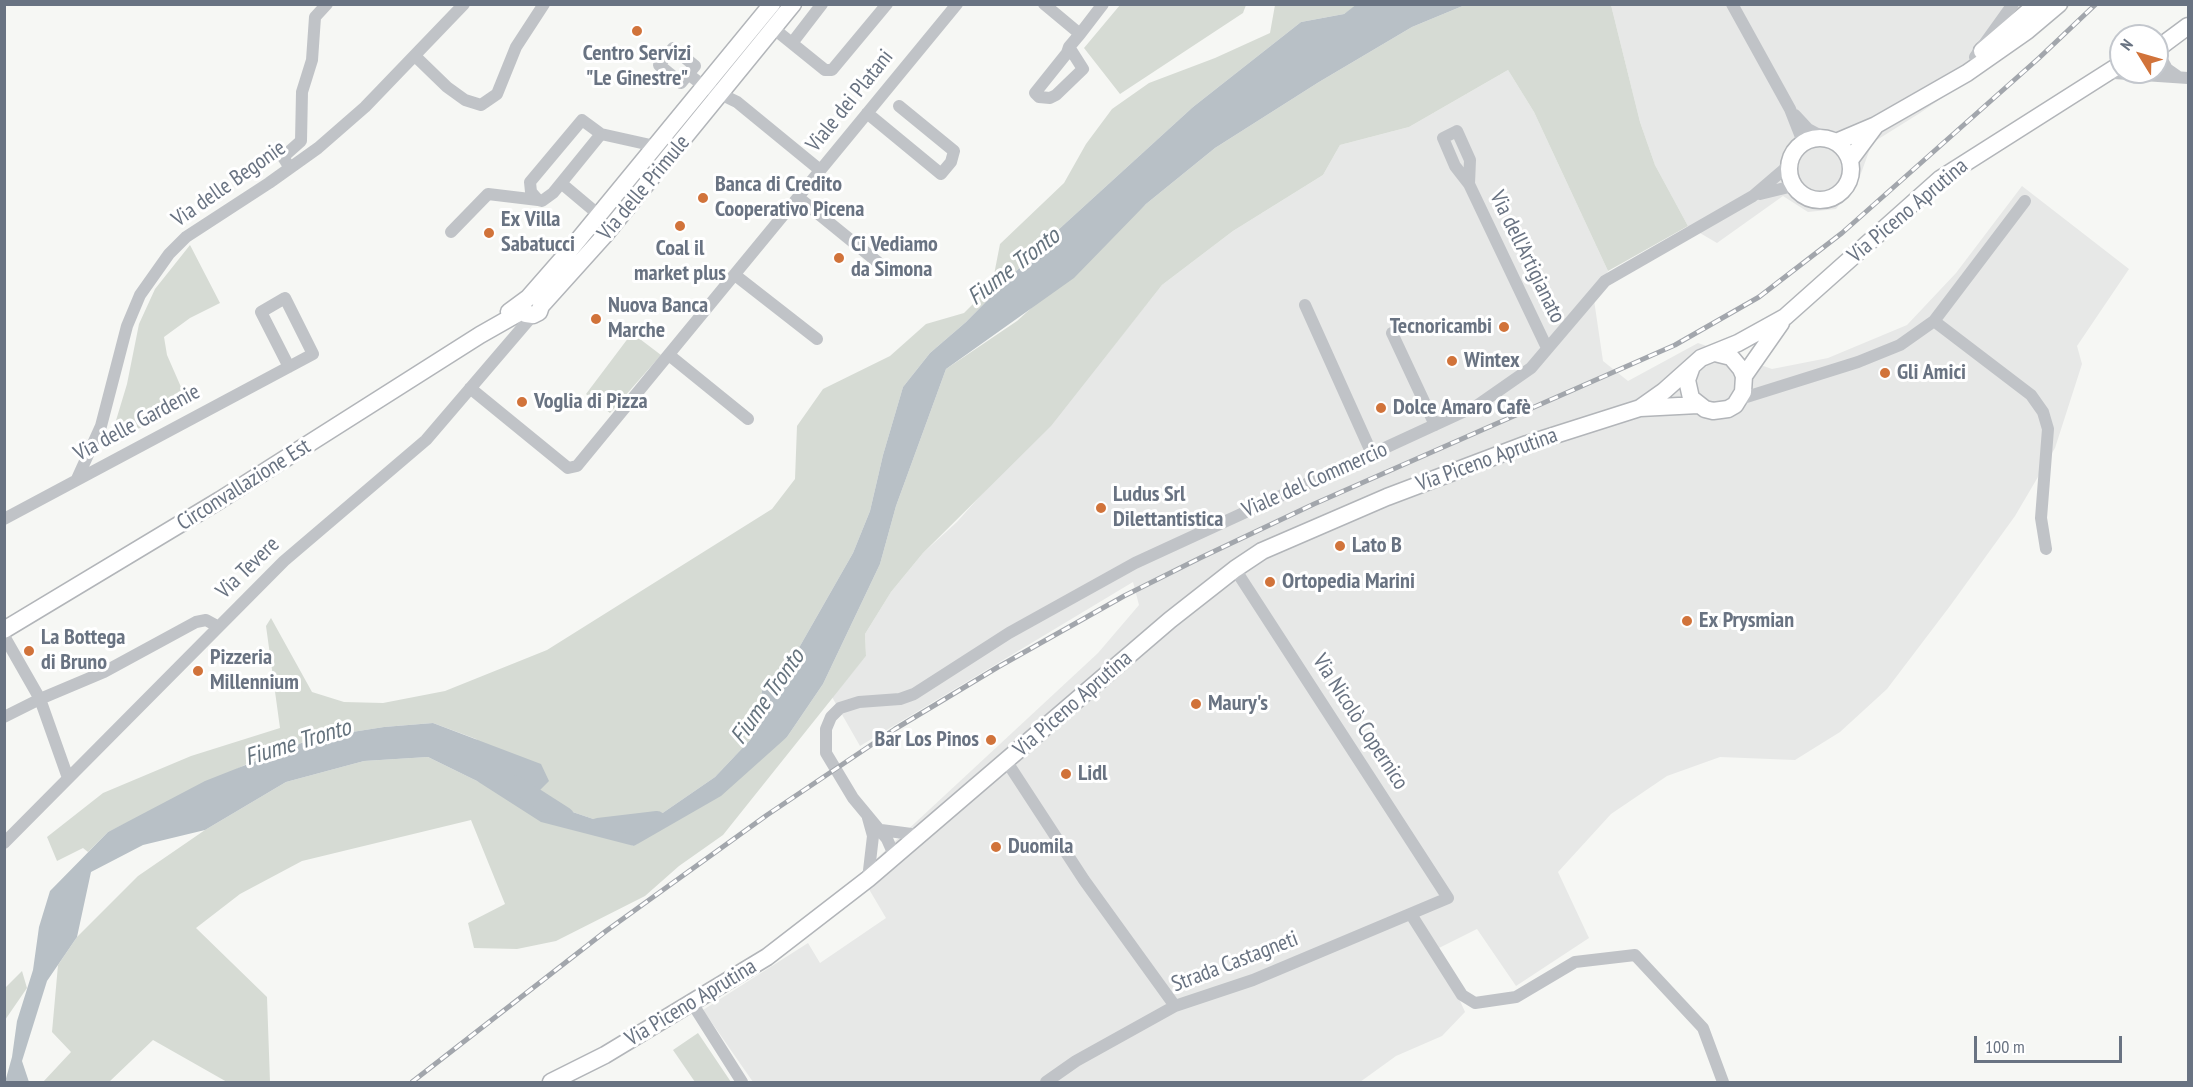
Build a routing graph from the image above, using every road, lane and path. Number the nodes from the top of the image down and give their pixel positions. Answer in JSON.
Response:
{"nodes":[{"id":1,"x":327,"y":4,"type":"edge"},
{"id":2,"x":464,"y":4,"type":"edge"},
{"id":3,"x":544,"y":4,"type":"edge"},
{"id":4,"x":772,"y":4,"type":"edge"},
{"id":5,"x":793,"y":4,"type":"edge"},
{"id":6,"x":822,"y":4,"type":"edge"},
{"id":7,"x":887,"y":4,"type":"edge"},
{"id":8,"x":957,"y":4,"type":"edge"},
{"id":9,"x":1044,"y":4,"type":"edge"},
{"id":10,"x":1103,"y":4,"type":"edge"},
{"id":11,"x":1732,"y":4,"type":"edge"},
{"id":12,"x":2013,"y":4,"type":"edge"},
{"id":13,"x":2037,"y":4,"type":"edge"},
{"id":14,"x":2059,"y":4,"type":"edge"},
{"id":15,"x":2188,"y":26,"type":"edge"},
{"id":16,"x":773,"y":28,"type":"junction"},
{"id":17,"x":1080,"y":34,"type":"junction"},
{"id":18,"x":2169,"y":39,"type":"edge"},
{"id":19,"x":792,"y":43,"type":"junction"},
{"id":20,"x":1069,"y":47,"type":"dead end"},
{"id":21,"x":415,"y":56,"type":"junction"},
{"id":22,"x":1975,"y":57,"type":"junction"},
{"id":23,"x":2169,"y":70,"type":"edge"},
{"id":24,"x":688,"y":74,"type":"dead end"},
{"id":25,"x":2109,"y":74,"type":"edge"},
{"id":26,"x":2183,"y":77,"type":"edge"},
{"id":27,"x":704,"y":86,"type":"junction"},
{"id":28,"x":1932,"y":91,"type":"junction"},
{"id":29,"x":721,"y":94,"type":"junction"},
{"id":30,"x":898,"y":106,"type":"dead end"},
{"id":31,"x":1790,"y":110,"type":"junction"},
{"id":32,"x":867,"y":113,"type":"junction"},
{"id":33,"x":1876,"y":125,"type":"junction"},
{"id":34,"x":602,"y":134,"type":"junction"},
{"id":35,"x":1830,"y":140,"type":"junction"},
{"id":36,"x":1803,"y":142,"type":"junction"},
{"id":37,"x":655,"y":146,"type":"junction"},
{"id":38,"x":1470,"y":160,"type":"junction"},
{"id":39,"x":1850,"y":160,"type":"junction"},
{"id":40,"x":1455,"y":166,"type":"junction"},
{"id":41,"x":1788,"y":166,"type":"junction"},
{"id":42,"x":290,"y":168,"type":"junction"},
{"id":43,"x":820,"y":170,"type":"junction"},
{"id":44,"x":530,"y":182,"type":"junction"},
{"id":45,"x":561,"y":183,"type":"junction"},
{"id":46,"x":1469,"y":184,"type":"junction"},
{"id":47,"x":1794,"y":186,"type":"junction"},
{"id":48,"x":516,"y":196,"type":"junction"},
{"id":49,"x":1753,"y":196,"type":"junction"},
{"id":50,"x":799,"y":198,"type":"junction"},
{"id":51,"x":540,"y":201,"type":"junction"},
{"id":52,"x":2025,"y":201,"type":"dead end"},
{"id":53,"x":599,"y":215,"type":"junction"},
{"id":54,"x":452,"y":232,"type":"dead end"},
{"id":55,"x":880,"y":264,"type":"dead end"},
{"id":56,"x":735,"y":275,"type":"junction"},
{"id":57,"x":1305,"y":305,"type":"dead end"},
{"id":58,"x":528,"y":310,"type":"junction"},
{"id":59,"x":1785,"y":317,"type":"junction"},
{"id":60,"x":1934,"y":321,"type":"junction"},
{"id":61,"x":1392,"y":333,"type":"dead end"},
{"id":62,"x":817,"y":339,"type":"dead end"},
{"id":63,"x":1547,"y":348,"type":"junction"},
{"id":64,"x":1715,"y":353,"type":"junction"},
{"id":65,"x":669,"y":355,"type":"junction"},
{"id":66,"x":1695,"y":362,"type":"junction"},
{"id":67,"x":289,"y":366,"type":"junction"},
{"id":68,"x":1743,"y":386,"type":"junction"},
{"id":69,"x":470,"y":388,"type":"junction"},
{"id":70,"x":1698,"y":405,"type":"junction"},
{"id":71,"x":1640,"y":408,"type":"junction"},
{"id":72,"x":748,"y":419,"type":"dead end"},
{"id":73,"x":1435,"y":425,"type":"junction"},
{"id":74,"x":1372,"y":454,"type":"junction"},
{"id":75,"x":77,"y":479,"type":"junction"},
{"id":76,"x":4,"y":519,"type":"edge"},
{"id":77,"x":2046,"y":549,"type":"dead end"},
{"id":78,"x":1235,"y":569,"type":"junction"},
{"id":79,"x":218,"y":626,"type":"junction"},
{"id":80,"x":4,"y":630,"type":"edge"},
{"id":81,"x":4,"y":636,"type":"edge"},
{"id":82,"x":40,"y":699,"type":"junction"},
{"id":83,"x":4,"y":717,"type":"edge"},
{"id":84,"x":1007,"y":762,"type":"junction"},
{"id":85,"x":68,"y":778,"type":"junction"},
{"id":86,"x":877,"y":833,"type":"junction"},
{"id":87,"x":919,"y":836,"type":"junction"},
{"id":88,"x":4,"y":843,"type":"edge"},
{"id":89,"x":895,"y":856,"type":"junction"},
{"id":90,"x":868,"y":879,"type":"junction"},
{"id":91,"x":1448,"y":898,"type":"joint"},
{"id":92,"x":1412,"y":916,"type":"junction"},
{"id":93,"x":692,"y":1004,"type":"junction"},
{"id":94,"x":1175,"y":1006,"type":"junction"},
{"id":95,"x":551,"y":1083,"type":"edge"},
{"id":96,"x":742,"y":1083,"type":"edge"},
{"id":97,"x":1046,"y":1083,"type":"edge"},
{"id":98,"x":1723,"y":1083,"type":"edge"}],
"edges":[{"from":1,"to":42,"type":"street"},
{"from":2,"to":21,"type":"street","name":"Via delle Begonie"},
{"from":3,"to":21,"type":"street"},
{"from":4,"to":27,"type":"main road","name":"Via delle Primule"},
{"from":5,"to":16,"type":"main road","name":"Via delle Primule"},
{"from":6,"to":19,"type":"street"},
{"from":7,"to":19,"type":"street"},
{"from":8,"to":32,"type":"street","name":"Viale dei Platani"},
{"from":9,"to":17,"type":"street"},
{"from":10,"to":17,"type":"street"},
{"from":11,"to":31,"type":"street"},
{"from":12,"to":22,"type":"street"},
{"from":13,"to":22,"type":"main road"},
{"from":14,"to":28,"type":"main road"},
{"from":15,"to":18,"type":"main road"},
{"from":16,"to":19,"type":"street"},
{"from":16,"to":29,"type":"main road","name":"Via delle Primule"},
{"from":17,"to":20,"type":"street"},
{"from":21,"to":42,"type":"street","name":"Via delle Begonie"},
{"from":22,"to":28,"type":"main road"},
{"from":23,"to":26,"type":"street"},
{"from":24,"to":27,"type":"street"},
{"from":25,"to":59,"type":"main road","name":"Via Piceno Aprutina"},
{"from":27,"to":29,"type":"street"},
{"from":27,"to":37,"type":"main road","name":"Via delle Primule"},
{"from":28,"to":33,"type":"main road"},
{"from":29,"to":43,"type":"street"},
{"from":29,"to":58,"type":"main road","name":"Via delle Primule"},
{"from":30,"to":32,"type":"street"},
{"from":31,"to":35,"type":"street"},
{"from":31,"to":36,"type":"street"},
{"from":32,"to":43,"type":"street","name":"Viale dei Platani"},
{"from":33,"to":35,"type":"main road"},
{"from":33,"to":39,"type":"main road"},
{"from":34,"to":37,"type":"street"},
{"from":34,"to":44,"type":"street"},
{"from":34,"to":45,"type":"street"},
{"from":35,"to":36,"type":"main road"},
{"from":35,"to":39,"type":"main road"},
{"from":36,"to":41,"type":"main road","name":"Viale del Commercio"},
{"from":37,"to":53,"type":"main road","name":"Via delle Primule"},
{"from":38,"to":40,"type":"street"},
{"from":38,"to":40,"type":"street","name":"Via dell'Artigianato"},
{"from":38,"to":46,"type":"street","name":"Via dell'Artigianato"},
{"from":39,"to":47,"type":"main road"},
{"from":40,"to":46,"type":"street","name":"Via dell'Artigianato"},
{"from":41,"to":47,"type":"main road"},
{"from":41,"to":49,"type":"street","name":"Viale del Commercio"},
{"from":42,"to":75,"type":"street","name":"Via delle Begonie"},
{"from":43,"to":50,"type":"street","name":"Viale dei Platani"},
{"from":44,"to":48,"type":"street"},
{"from":44,"to":51,"type":"street"},
{"from":45,"to":51,"type":"street"},
{"from":45,"to":53,"type":"street","name":"Via delle Primule"},
{"from":46,"to":63,"type":"street","name":"Via dell'Artigianato"},
{"from":47,"to":49,"type":"street","name":"Viale del Commercio"},
{"from":48,"to":51,"type":"street"},
{"from":48,"to":54,"type":"street"},
{"from":49,"to":63,"type":"street","name":"Viale del Commercio"},
{"from":50,"to":55,"type":"street"},
{"from":50,"to":56,"type":"street","name":"Viale dei Platani"},
{"from":52,"to":60,"type":"street","name":"Via Piceno Aprutina"},
{"from":53,"to":58,"type":"main road","name":"Via delle Primule"},
{"from":56,"to":62,"type":"street"},
{"from":56,"to":65,"type":"street","name":"Viale dei Platani"},
{"from":57,"to":74,"type":"street"},
{"from":58,"to":69,"type":"street","name":"Via Tevere"},
{"from":58,"to":80,"type":"main road","name":"Circonvallazione Est"},
{"from":59,"to":64,"type":"main road","name":"Via Piceno Aprutina"},
{"from":59,"to":68,"type":"main road","name":"Via Piceno Aprutina"},
{"from":60,"to":68,"type":"street","name":"Via Piceno Aprutina"},
{"from":60,"to":77,"type":"street"},
{"from":61,"to":73,"type":"street"},
{"from":63,"to":73,"type":"street","name":"Viale del Commercio"},
{"from":64,"to":66,"type":"main road","name":"Via Piceno Aprutina"},
{"from":64,"to":68,"type":"main road"},
{"from":65,"to":69,"type":"street","name":"Viale dei Platani"},
{"from":65,"to":72,"type":"street"},
{"from":66,"to":70,"type":"main road"},
{"from":66,"to":71,"type":"main road","name":"Via Piceno Aprutina"},
{"from":67,"to":67,"type":"street","name":"Via delle Gardenie"},
{"from":67,"to":75,"type":"street","name":"Via delle Gardenie"},
{"from":68,"to":70,"type":"main road","name":"Via Piceno Aprutina"},
{"from":69,"to":79,"type":"street","name":"Via Tevere"},
{"from":70,"to":71,"type":"main road","name":"Via Piceno Aprutina"},
{"from":71,"to":78,"type":"main road","name":"Via Piceno Aprutina"},
{"from":73,"to":74,"type":"street","name":"Viale del Commercio"},
{"from":74,"to":86,"type":"street","name":"Viale del Commercio"},
{"from":75,"to":76,"type":"street","name":"Via delle Gardenie"},
{"from":78,"to":84,"type":"main road","name":"Via Piceno Aprutina"},
{"from":78,"to":91,"type":"street","name":"Via Nicolò Copernico"},
{"from":79,"to":82,"type":"street"},
{"from":79,"to":85,"type":"street","name":"Via Tevere"},
{"from":81,"to":82,"type":"street"},
{"from":82,"to":83,"type":"street"},
{"from":82,"to":85,"type":"street"},
{"from":84,"to":87,"type":"main road","name":"Via Piceno Aprutina"},
{"from":84,"to":94,"type":"street"},
{"from":85,"to":88,"type":"street","name":"Via Tevere"},
{"from":86,"to":87,"type":"street"},
{"from":86,"to":89,"type":"street","name":"Viale del Commercio"},
{"from":86,"to":90,"type":"street"},
{"from":87,"to":89,"type":"main road","name":"Via Piceno Aprutina"},
{"from":89,"to":90,"type":"main road","name":"Via Piceno Aprutina"},
{"from":90,"to":93,"type":"main road","name":"Via Piceno Aprutina"},
{"from":91,"to":92,"type":"street","name":"Strada Castagneti"},
{"from":92,"to":94,"type":"street","name":"Strada Castagneti"},
{"from":92,"to":98,"type":"street"},
{"from":93,"to":95,"type":"main road","name":"Via Piceno Aprutina"},
{"from":93,"to":96,"type":"street"},
{"from":94,"to":97,"type":"street","name":"Strada Castagneti"}]}
